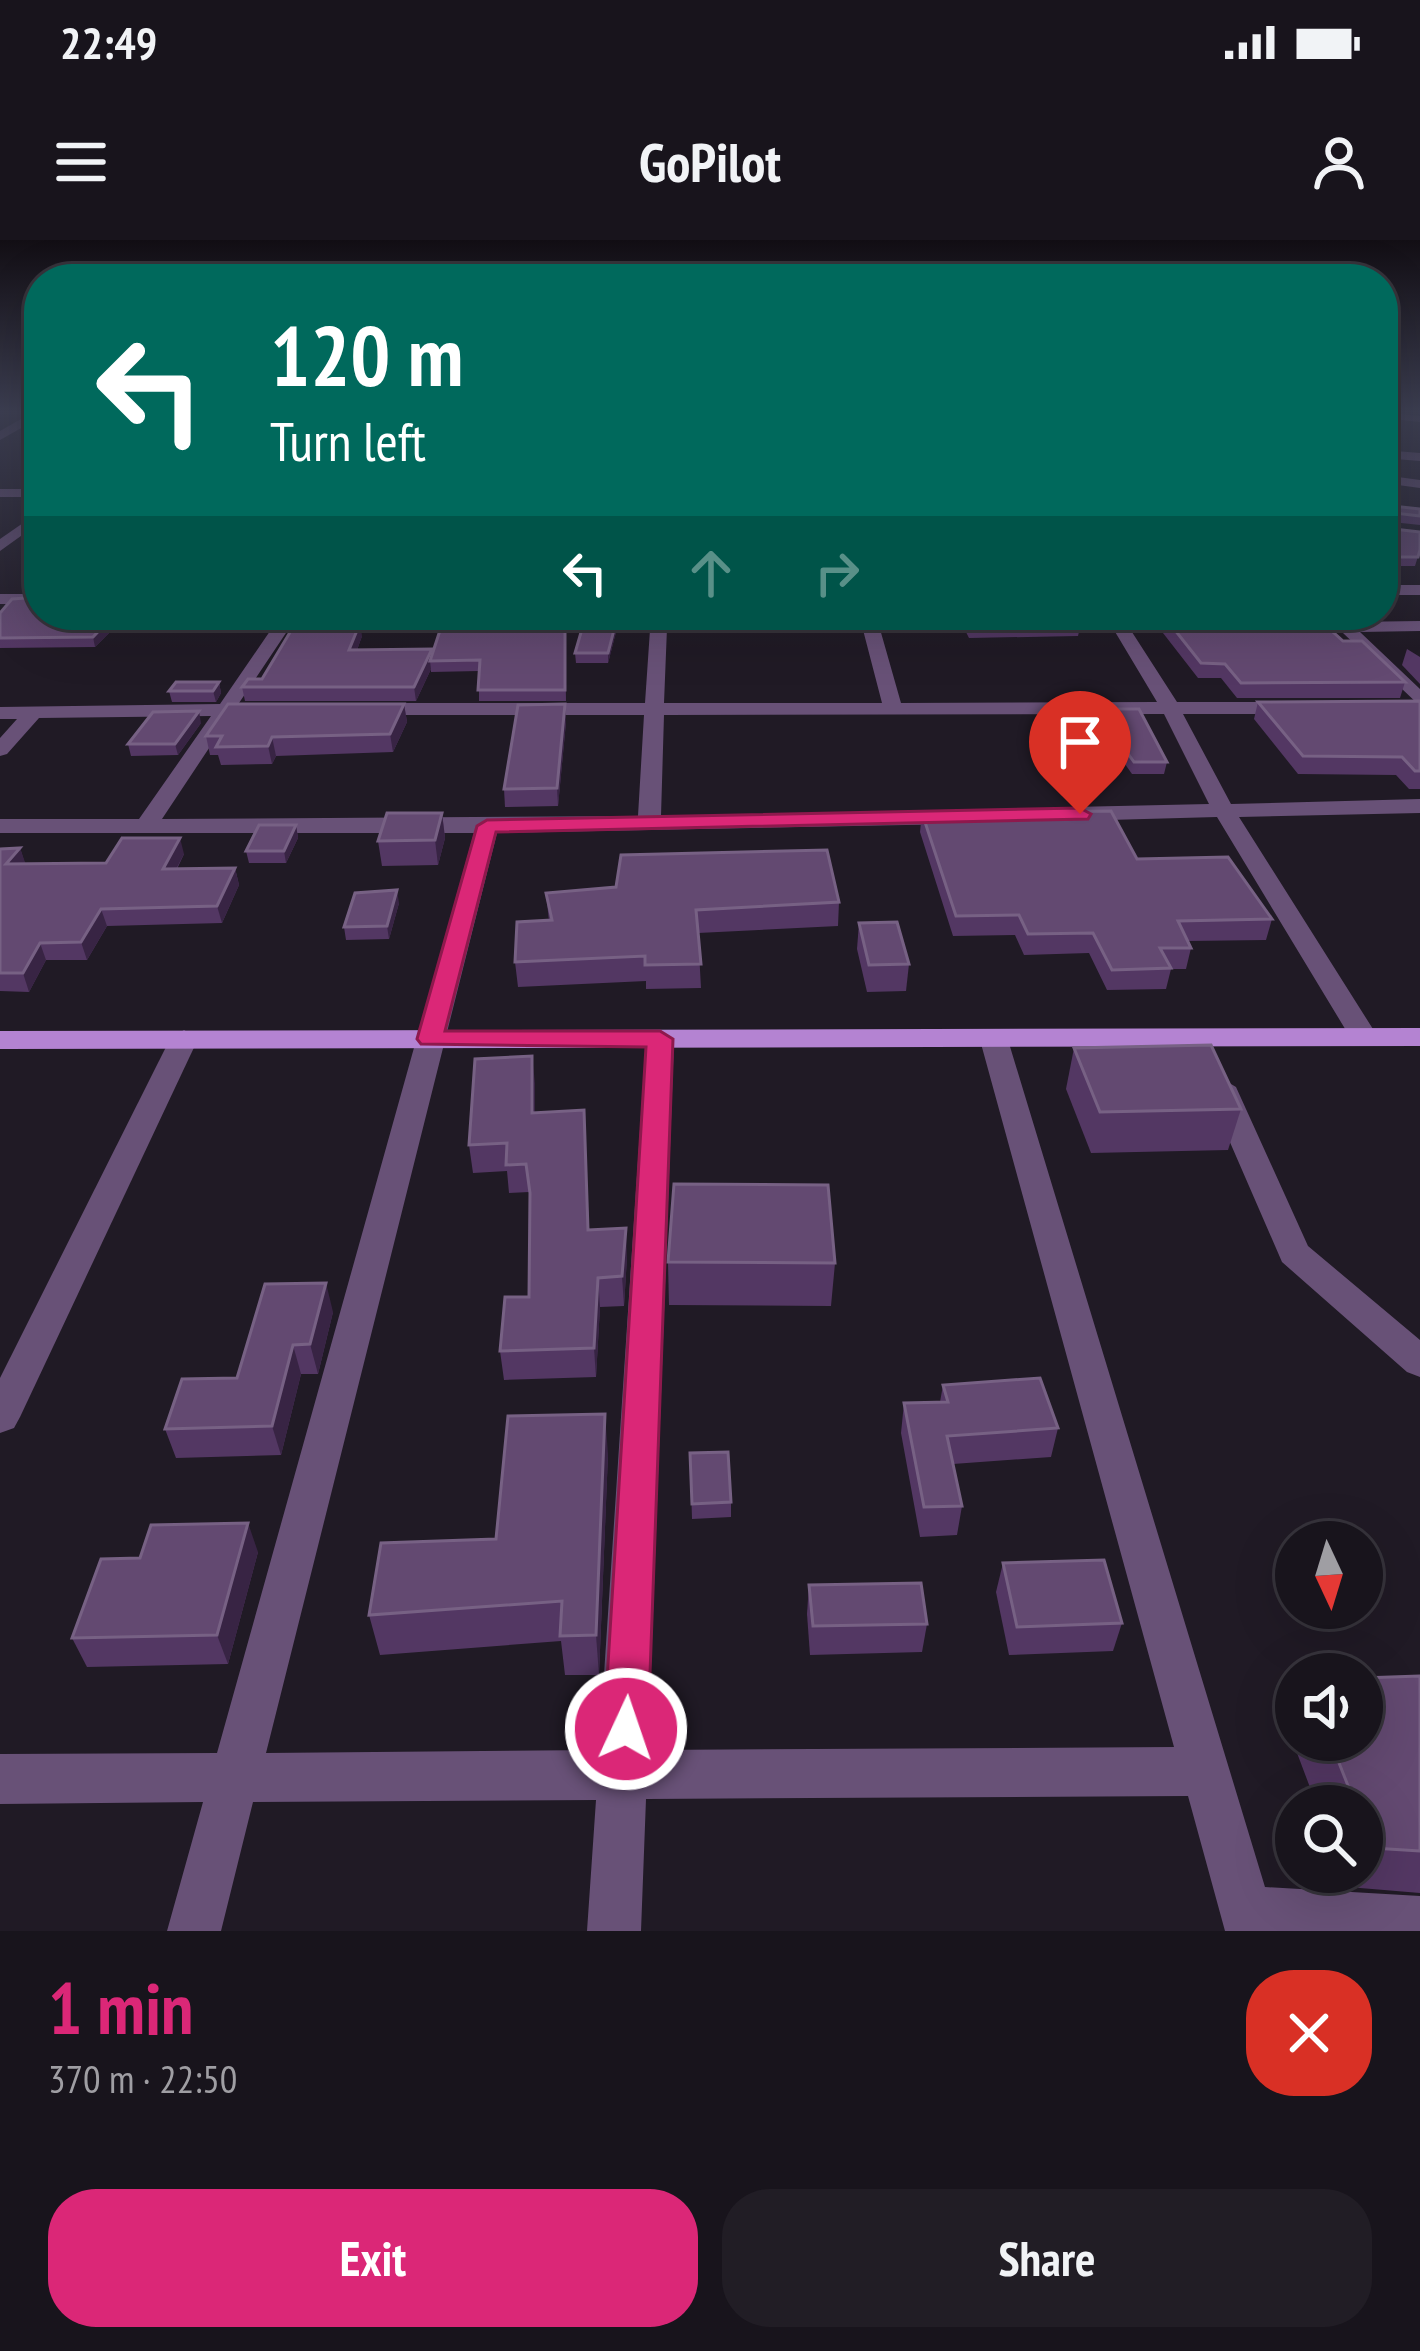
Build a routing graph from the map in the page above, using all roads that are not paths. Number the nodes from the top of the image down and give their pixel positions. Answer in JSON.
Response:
{"nodes":[{"id":1,"x":280,"y":630,"type":"edge"},
{"id":2,"x":657,"y":630,"type":"edge"},
{"id":3,"x":871,"y":630,"type":"edge"},
{"id":4,"x":1122,"y":630,"type":"edge"},
{"id":5,"x":1347,"y":630,"type":"edge"},
{"id":6,"x":1420,"y":704,"type":"edge"},
{"id":7,"x":893,"y":708,"type":"junction"},
{"id":8,"x":1307,"y":708,"type":"edge"},
{"id":9,"x":1397,"y":708,"type":"edge"},
{"id":10,"x":297,"y":709,"type":"edge"},
{"id":11,"x":344,"y":709,"type":"edge"},
{"id":12,"x":653,"y":709,"type":"junction"},
{"id":13,"x":1171,"y":709,"type":"junction"},
{"id":14,"x":226,"y":710,"type":"junction"},
{"id":15,"x":0,"y":713,"type":"edge"},
{"id":16,"x":33,"y":713,"type":"junction"},
{"id":17,"x":0,"y":750,"type":"edge"},
{"id":18,"x":1420,"y":806,"type":"edge"},
{"id":19,"x":1224,"y":811,"type":"junction"},
{"id":20,"x":1056,"y":814,"type":"edge"},
{"id":21,"x":984,"y":816,"type":"edge"},
{"id":22,"x":649,"y":823,"type":"junction"},
{"id":23,"x":0,"y":826,"type":"edge"},
{"id":24,"x":146,"y":826,"type":"junction"},
{"id":25,"x":487,"y":826,"type":"junction"},
{"id":26,"x":1364,"y":1037,"type":"junction"},
{"id":27,"x":1420,"y":1037,"type":"edge"},
{"id":28,"x":1198,"y":1038,"type":"junction"},
{"id":29,"x":184,"y":1039,"type":"junction"},
{"id":30,"x":430,"y":1039,"type":"junction"},
{"id":31,"x":660,"y":1039,"type":"junction"},
{"id":32,"x":0,"y":1040,"type":"edge"},
{"id":33,"x":994,"y":1040,"type":"junction"},
{"id":34,"x":1420,"y":1362,"type":"edge"},
{"id":35,"x":0,"y":1417,"type":"edge"},
{"id":36,"x":1202,"y":1771,"type":"junction"},
{"id":37,"x":624,"y":1775,"type":"junction"},
{"id":38,"x":234,"y":1778,"type":"junction"},
{"id":39,"x":0,"y":1779,"type":"edge"},
{"id":40,"x":1249,"y":1922,"type":"edge"},
{"id":41,"x":1420,"y":1923,"type":"edge"},
{"id":42,"x":194,"y":1931,"type":"edge"},
{"id":43,"x":614,"y":1931,"type":"edge"}],
"edges":[{"from":1,"to":14,"type":"street"},
{"from":2,"to":12,"type":"street"},
{"from":3,"to":7,"type":"street"},
{"from":4,"to":13,"type":"street"},
{"from":5,"to":6,"type":"street"},
{"from":6,"to":9,"type":"street"},
{"from":7,"to":12,"type":"street"},
{"from":7,"to":13,"type":"street"},
{"from":8,"to":13,"type":"street"},
{"from":10,"to":14,"type":"street"},
{"from":11,"to":12,"type":"street"},
{"from":12,"to":22,"type":"street"},
{"from":13,"to":19,"type":"street"},
{"from":14,"to":16,"type":"street"},
{"from":14,"to":24,"type":"street"},
{"from":15,"to":16,"type":"street"},
{"from":16,"to":17,"type":"street"},
{"from":18,"to":19,"type":"street"},
{"from":19,"to":20,"type":"street"},
{"from":19,"to":26,"type":"street"},
{"from":21,"to":22,"type":"street"},
{"from":22,"to":25,"type":"street"},
{"from":23,"to":24,"type":"street"},
{"from":24,"to":25,"type":"street"},
{"from":25,"to":30,"type":"street"},
{"from":26,"to":27,"type":"main road"},
{"from":26,"to":28,"type":"main road"},
{"from":28,"to":33,"type":"main road"},
{"from":28,"to":34,"type":"street"},
{"from":29,"to":30,"type":"main road"},
{"from":29,"to":32,"type":"main road"},
{"from":29,"to":35,"type":"street"},
{"from":30,"to":31,"type":"main road"},
{"from":30,"to":38,"type":"street"},
{"from":31,"to":33,"type":"main road"},
{"from":31,"to":37,"type":"street"},
{"from":33,"to":36,"type":"street"},
{"from":36,"to":37,"type":"street"},
{"from":36,"to":40,"type":"street"},
{"from":37,"to":38,"type":"street"},
{"from":37,"to":43,"type":"street"},
{"from":38,"to":39,"type":"street"},
{"from":38,"to":42,"type":"street"},
{"from":40,"to":41,"type":"street"}]}
